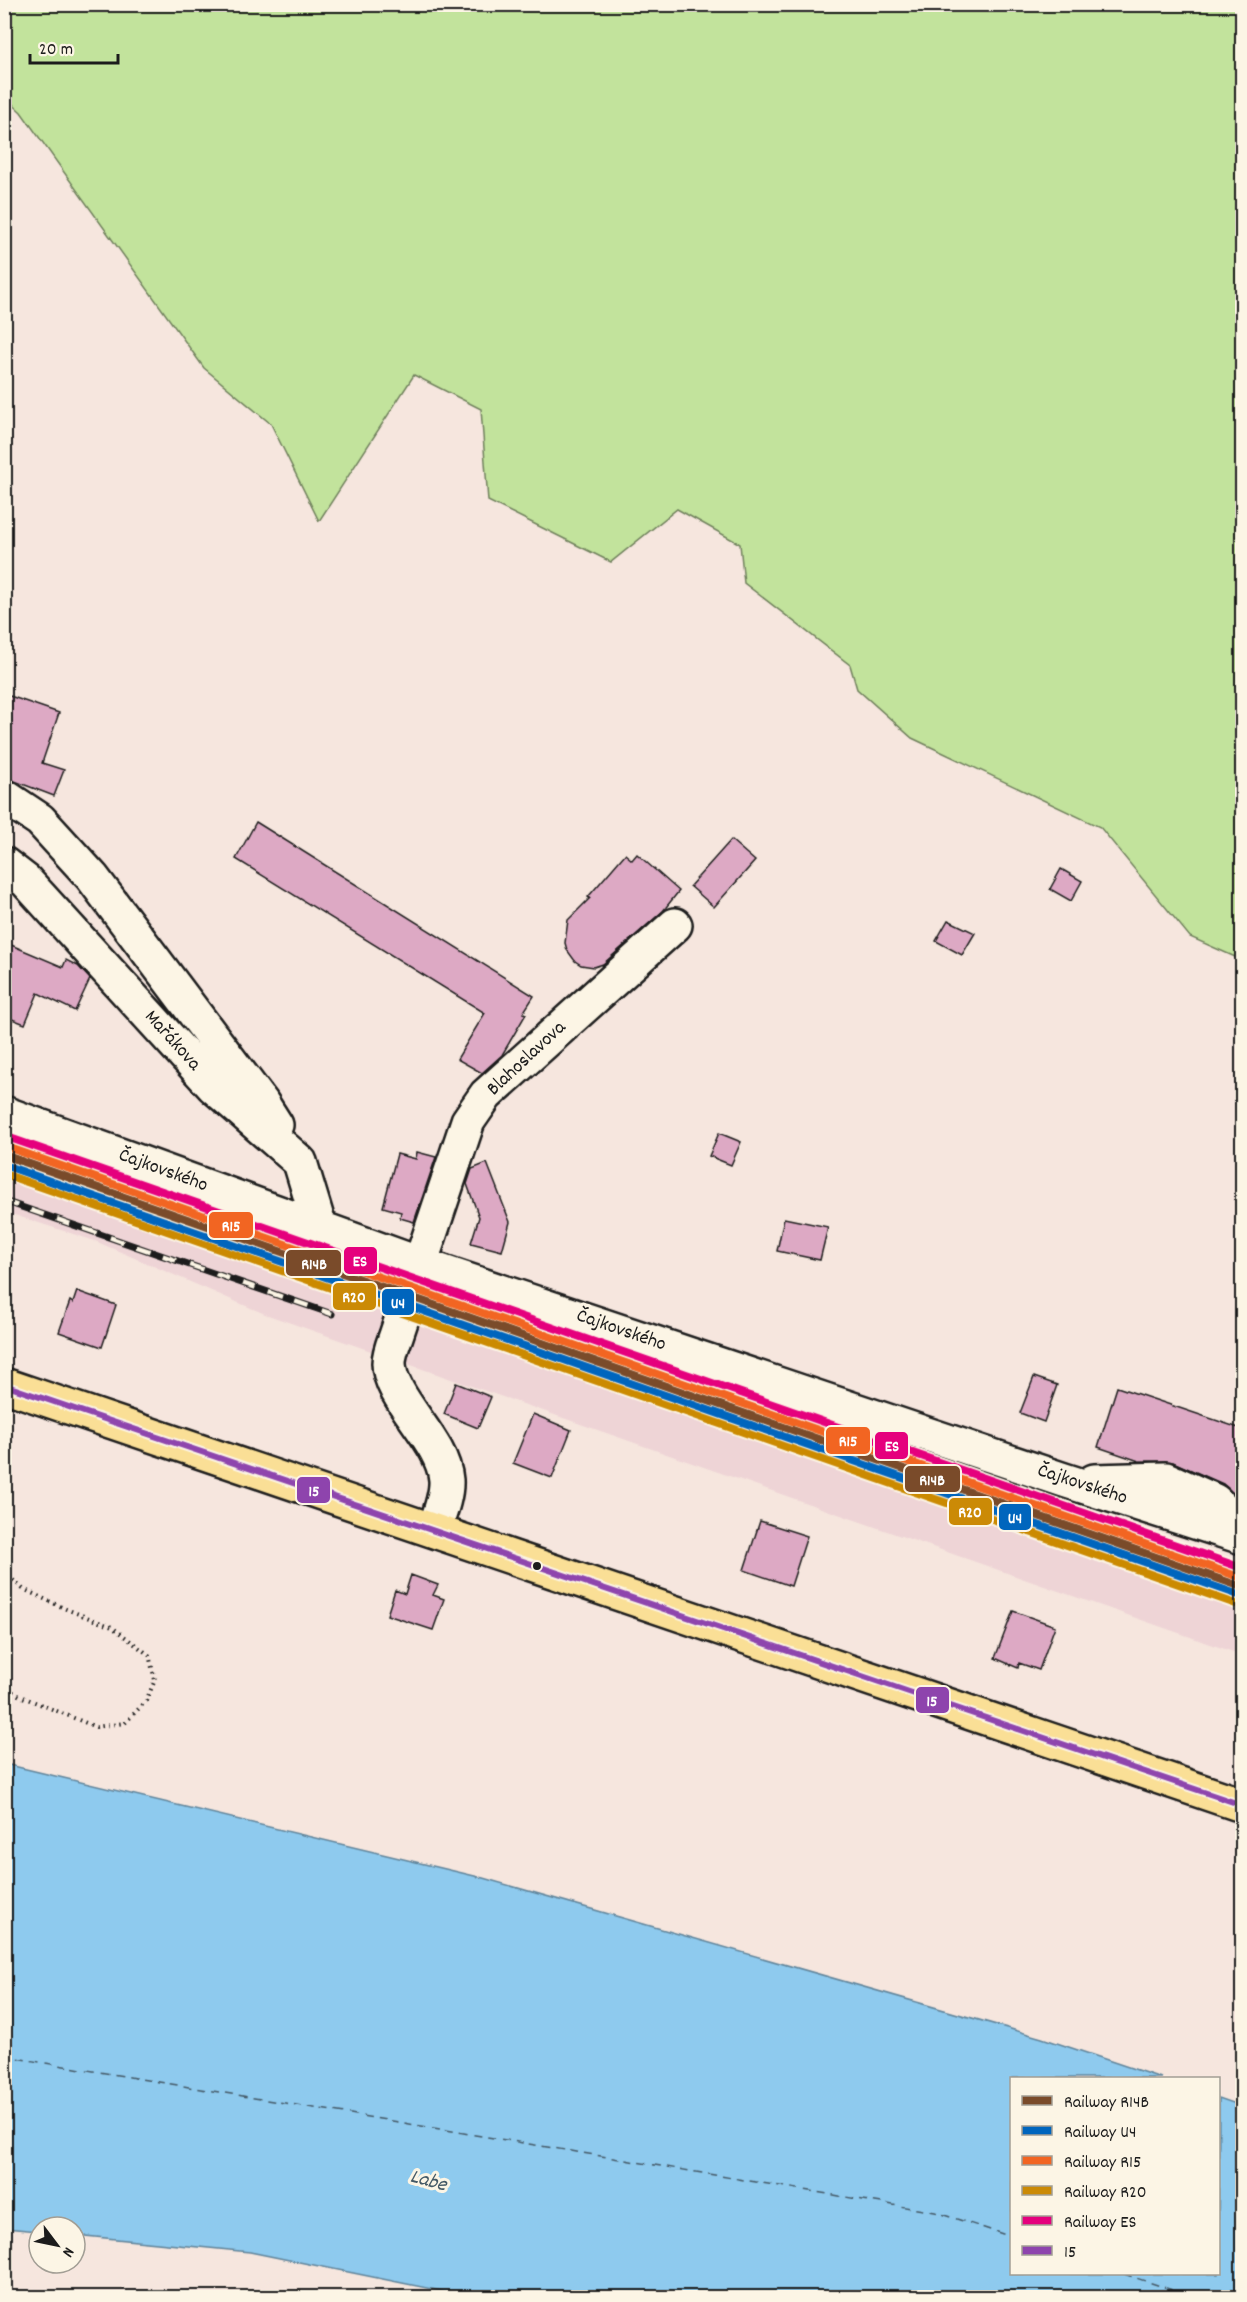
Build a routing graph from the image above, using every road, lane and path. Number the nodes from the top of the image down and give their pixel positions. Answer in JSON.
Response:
{"nodes":[{"id":1,"x":4,"y":796,"type":"edge"},
{"id":2,"x":4,"y":864,"type":"edge"},
{"id":3,"x":675,"y":925,"type":"dead end"},
{"id":4,"x":4,"y":1113,"type":"edge"},
{"id":5,"x":300,"y":1162,"type":"junction"},
{"id":6,"x":320,"y":1227,"type":"junction"},
{"id":7,"x":421,"y":1264,"type":"junction"},
{"id":8,"x":4,"y":1384,"type":"edge"},
{"id":9,"x":1070,"y":1482,"type":"junction"},
{"id":10,"x":434,"y":1530,"type":"junction"},
{"id":11,"x":1242,"y":1530,"type":"edge"},
{"id":12,"x":1242,"y":1537,"type":"edge"},
{"id":13,"x":4,"y":1572,"type":"edge"},
{"id":14,"x":4,"y":1687,"type":"edge"},
{"id":15,"x":1242,"y":1805,"type":"edge"}],
"edges":[{"from":1,"to":5,"type":"street"},
{"from":2,"to":5,"type":"street","name":"Mařákova"},
{"from":3,"to":7,"type":"street","name":"Blahoslavova"},
{"from":4,"to":6,"type":"street","name":"Čajkovského"},
{"from":5,"to":6,"type":"street"},
{"from":6,"to":7,"type":"street","name":"Čajkovského"},
{"from":7,"to":9,"type":"street","name":"Čajkovského"},
{"from":7,"to":10,"type":"street","name":"Blahoslavova"},
{"from":8,"to":10,"type":"main road"},
{"from":9,"to":11,"type":"street"},
{"from":9,"to":12,"type":"street","name":"Čajkovského"},
{"from":10,"to":15,"type":"main road"},
{"from":13,"to":14,"type":"path"}]}
